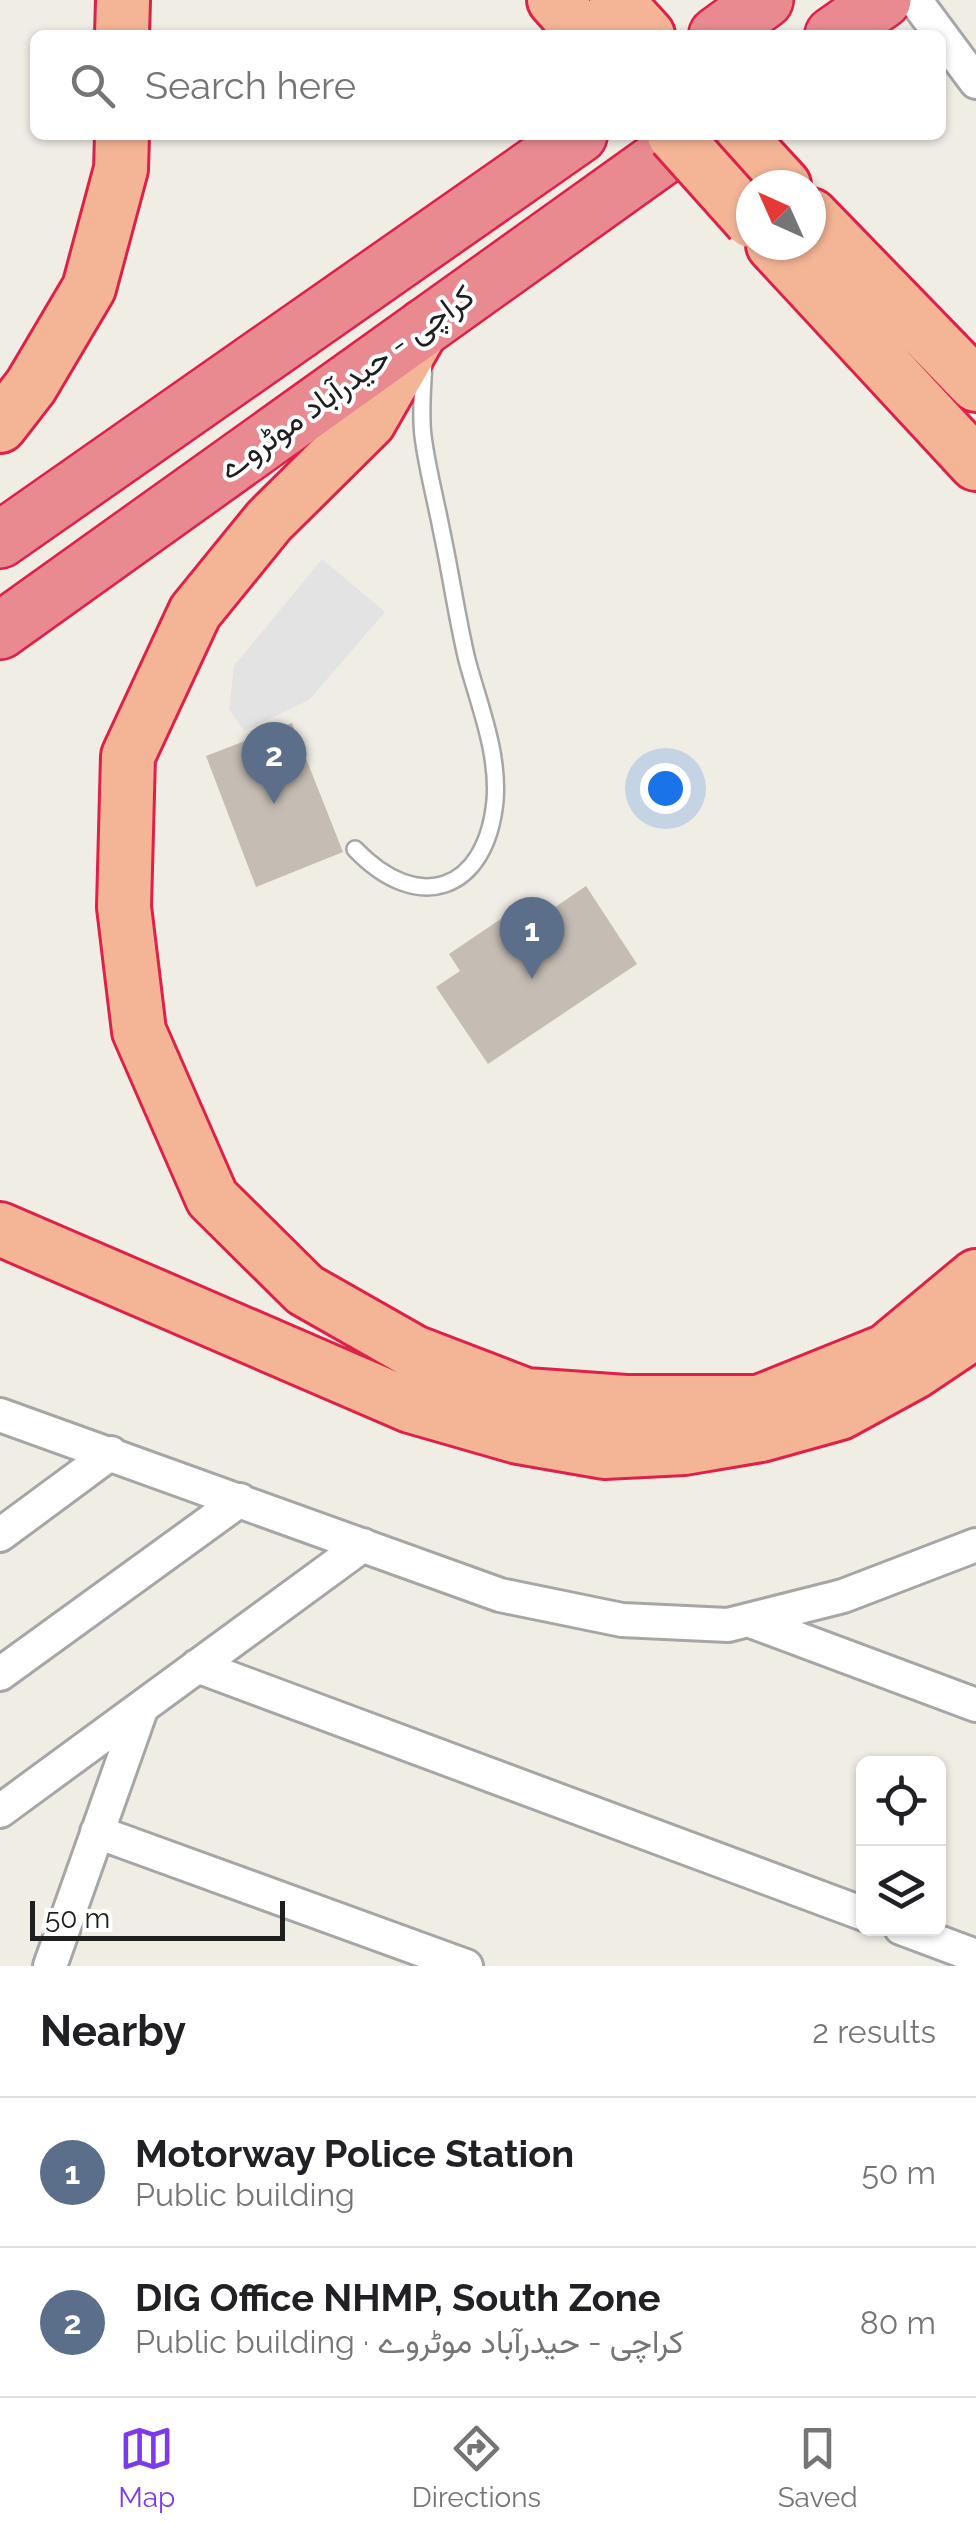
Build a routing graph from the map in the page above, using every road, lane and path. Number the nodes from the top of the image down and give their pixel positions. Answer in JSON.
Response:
{"nodes":[{"id":1,"x":122,"y":0,"type":"edge"},
{"id":2,"x":554,"y":0,"type":"edge"},
{"id":3,"x":616,"y":0,"type":"edge"},
{"id":4,"x":765,"y":0,"type":"edge"},
{"id":5,"x":882,"y":0,"type":"edge"},
{"id":6,"x":916,"y":0,"type":"edge"},
{"id":7,"x":122,"y":30,"type":"edge"},
{"id":8,"x":581,"y":30,"type":"edge"},
{"id":9,"x":643,"y":30,"type":"edge"},
{"id":10,"x":724,"y":30,"type":"edge"},
{"id":11,"x":841,"y":30,"type":"edge"},
{"id":12,"x":938,"y":30,"type":"edge"},
{"id":13,"x":946,"y":41,"type":"edge"},
{"id":14,"x":976,"y":82,"type":"edge"},
{"id":15,"x":122,"y":140,"type":"edge"},
{"id":16,"x":572,"y":140,"type":"edge"},
{"id":17,"x":678,"y":140,"type":"edge"},
{"id":18,"x":686,"y":140,"type":"edge"},
{"id":19,"x":743,"y":140,"type":"edge"},
{"id":20,"x":770,"y":170,"type":"edge"},
{"id":21,"x":736,"y":204,"type":"edge"},
{"id":22,"x":826,"y":230,"type":"edge"},
{"id":23,"x":787,"y":260,"type":"edge"},
{"id":24,"x":424,"y":326,"type":"junction"},
{"id":25,"x":976,"y":386,"type":"edge"},
{"id":26,"x":0,"y":426,"type":"edge"},
{"id":27,"x":976,"y":464,"type":"edge"},
{"id":28,"x":0,"y":540,"type":"edge"},
{"id":29,"x":0,"y":630,"type":"edge"},
{"id":30,"x":355,"y":849,"type":"dead end"},
{"id":31,"x":0,"y":1229,"type":"edge"},
{"id":32,"x":976,"y":1276,"type":"edge"},
{"id":33,"x":976,"y":1331,"type":"edge"},
{"id":34,"x":0,"y":1415,"type":"edge"},
{"id":35,"x":111,"y":1453,"type":"junction"},
{"id":36,"x":240,"y":1500,"type":"junction"},
{"id":37,"x":0,"y":1535,"type":"edge"},
{"id":38,"x":363,"y":1545,"type":"junction"},
{"id":39,"x":976,"y":1545,"type":"edge"},
{"id":40,"x":748,"y":1620,"type":"junction"},
{"id":41,"x":197,"y":1666,"type":"junction"},
{"id":42,"x":0,"y":1674,"type":"edge"},
{"id":43,"x":976,"y":1706,"type":"edge"},
{"id":44,"x":142,"y":1707,"type":"junction"},
{"id":45,"x":0,"y":1811,"type":"edge"},
{"id":46,"x":97,"y":1832,"type":"junction"},
{"id":47,"x":856,"y":1911,"type":"edge"},
{"id":48,"x":923,"y":1936,"type":"edge"},
{"id":49,"x":976,"y":1956,"type":"edge"},
{"id":50,"x":50,"y":1966,"type":"edge"},
{"id":51,"x":466,"y":1966,"type":"edge"}],
"edges":[{"from":1,"to":7,"type":"highway"},
{"from":2,"to":8,"type":"highway"},
{"from":3,"to":9,"type":"highway"},
{"from":4,"to":10,"type":"highway"},
{"from":5,"to":11,"type":"highway"},
{"from":6,"to":12,"type":"street"},
{"from":13,"to":14,"type":"street"},
{"from":15,"to":26,"type":"highway"},
{"from":16,"to":28,"type":"highway","name":"کراچی - حیدرآباد موٹروے"},
{"from":17,"to":21,"type":"highway","bridge":true},
{"from":18,"to":24,"type":"highway","name":"کراچی - حیدرآباد موٹروے"},
{"from":19,"to":20,"type":"highway"},
{"from":22,"to":25,"type":"highway"},
{"from":23,"to":27,"type":"highway"},
{"from":24,"to":29,"type":"highway","name":"کراچی - حیدرآباد موٹروے"},
{"from":24,"to":30,"type":"lane"},
{"from":24,"to":32,"type":"highway"},
{"from":31,"to":33,"type":"highway"},
{"from":34,"to":35,"type":"street"},
{"from":35,"to":36,"type":"street"},
{"from":35,"to":37,"type":"street"},
{"from":36,"to":38,"type":"street"},
{"from":36,"to":42,"type":"street"},
{"from":38,"to":40,"type":"street"},
{"from":38,"to":41,"type":"street"},
{"from":39,"to":40,"type":"street"},
{"from":40,"to":43,"type":"street"},
{"from":41,"to":44,"type":"street"},
{"from":41,"to":47,"type":"street"},
{"from":44,"to":45,"type":"street"},
{"from":44,"to":46,"type":"street"},
{"from":46,"to":50,"type":"street"},
{"from":46,"to":51,"type":"street"},
{"from":48,"to":49,"type":"street"}]}
